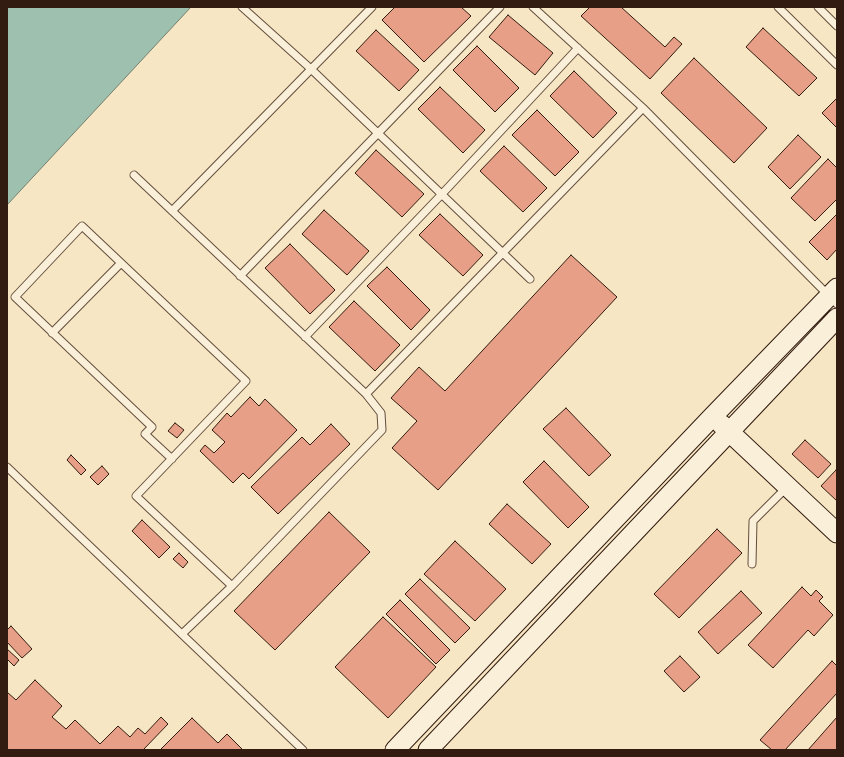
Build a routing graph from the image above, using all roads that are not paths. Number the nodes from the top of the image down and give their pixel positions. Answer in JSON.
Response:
{"nodes":[{"id":1,"x":242,"y":7,"type":"edge"},
{"id":2,"x":372,"y":7,"type":"edge"},
{"id":3,"x":500,"y":7,"type":"edge"},
{"id":4,"x":533,"y":7,"type":"edge"},
{"id":5,"x":778,"y":7,"type":"edge"},
{"id":6,"x":818,"y":7,"type":"edge"},
{"id":7,"x":837,"y":26,"type":"edge"},
{"id":8,"x":578,"y":48,"type":"junction"},
{"id":9,"x":837,"y":65,"type":"edge"},
{"id":10,"x":311,"y":69,"type":"junction"},
{"id":11,"x":643,"y":108,"type":"junction"},
{"id":12,"x":379,"y":134,"type":"junction"},
{"id":13,"x":134,"y":175,"type":"dead end"},
{"id":14,"x":442,"y":194,"type":"junction"},
{"id":15,"x":172,"y":211,"type":"junction"},
{"id":16,"x":503,"y":253,"type":"junction"},
{"id":17,"x":121,"y":263,"type":"junction"},
{"id":18,"x":240,"y":276,"type":"junction"},
{"id":19,"x":530,"y":279,"type":"dead end"},
{"id":20,"x":834,"y":296,"type":"edge"},
{"id":21,"x":837,"y":318,"type":"edge"},
{"id":22,"x":52,"y":333,"type":"junction"},
{"id":23,"x":305,"y":337,"type":"junction"},
{"id":24,"x":366,"y":394,"type":"junction"},
{"id":25,"x":713,"y":416,"type":"junction"},
{"id":26,"x":729,"y":433,"type":"junction"},
{"id":27,"x":172,"y":459,"type":"junction"},
{"id":28,"x":7,"y":467,"type":"edge"},
{"id":29,"x":787,"y":486,"type":"junction"},
{"id":30,"x":837,"y":533,"type":"edge"},
{"id":31,"x":752,"y":564,"type":"dead end"},
{"id":32,"x":232,"y":586,"type":"junction"},
{"id":33,"x":182,"y":634,"type":"junction"},
{"id":34,"x":303,"y":750,"type":"edge"},
{"id":35,"x":395,"y":750,"type":"edge"},
{"id":36,"x":428,"y":750,"type":"edge"}],
"edges":[{"from":1,"to":10,"type":"lane"},
{"from":2,"to":10,"type":"lane"},
{"from":3,"to":12,"type":"lane"},
{"from":4,"to":8,"type":"lane"},
{"from":5,"to":9,"type":"lane"},
{"from":6,"to":7,"type":"lane"},
{"from":8,"to":11,"type":"lane"},
{"from":8,"to":14,"type":"lane"},
{"from":10,"to":12,"type":"lane"},
{"from":10,"to":15,"type":"lane"},
{"from":11,"to":16,"type":"lane"},
{"from":11,"to":20,"type":"lane"},
{"from":12,"to":14,"type":"lane"},
{"from":12,"to":18,"type":"lane"},
{"from":13,"to":15,"type":"lane"},
{"from":14,"to":16,"type":"lane"},
{"from":14,"to":23,"type":"lane"},
{"from":15,"to":18,"type":"lane"},
{"from":16,"to":19,"type":"lane"},
{"from":16,"to":24,"type":"lane"},
{"from":17,"to":22,"type":"lane"},
{"from":17,"to":22,"type":"lane"},
{"from":17,"to":27,"type":"lane"},
{"from":18,"to":23,"type":"lane"},
{"from":20,"to":25,"type":"street"},
{"from":21,"to":26,"type":"street"},
{"from":22,"to":27,"type":"lane"},
{"from":23,"to":24,"type":"lane"},
{"from":24,"to":32,"type":"lane"},
{"from":25,"to":26,"type":"street"},
{"from":25,"to":35,"type":"street"},
{"from":26,"to":29,"type":"street"},
{"from":26,"to":36,"type":"street"},
{"from":27,"to":32,"type":"lane"},
{"from":28,"to":33,"type":"lane"},
{"from":29,"to":30,"type":"street"},
{"from":29,"to":31,"type":"lane"},
{"from":32,"to":33,"type":"lane"},
{"from":33,"to":34,"type":"lane"}]}
